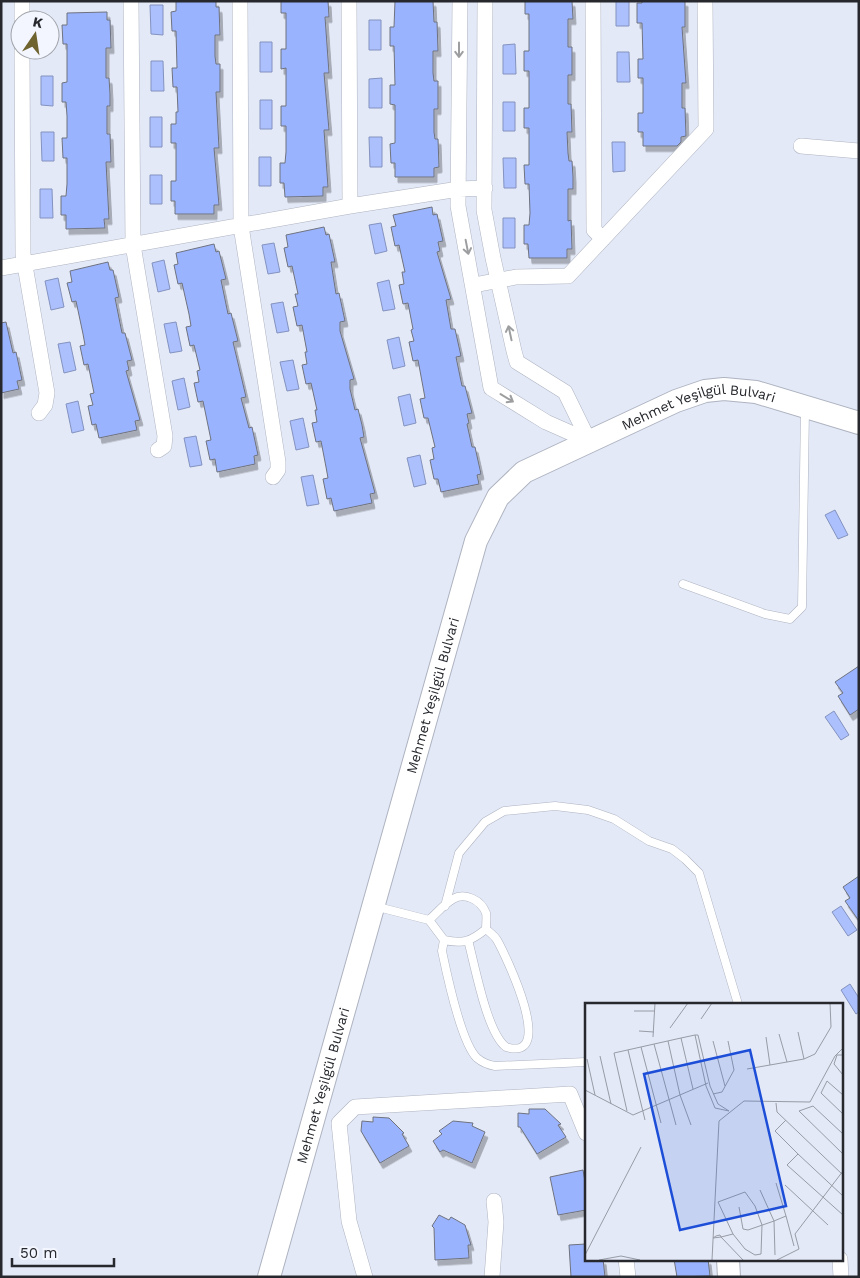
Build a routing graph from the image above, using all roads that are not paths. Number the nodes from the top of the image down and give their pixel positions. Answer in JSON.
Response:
{"nodes":[{"id":1,"x":131,"y":1,"type":"edge"},
{"id":2,"x":240,"y":1,"type":"edge"},
{"id":3,"x":349,"y":1,"type":"edge"},
{"id":4,"x":460,"y":1,"type":"edge"},
{"id":5,"x":485,"y":1,"type":"edge"},
{"id":6,"x":593,"y":1,"type":"edge"},
{"id":7,"x":704,"y":1,"type":"edge"},
{"id":8,"x":22,"y":60,"type":"edge"},
{"id":9,"x":801,"y":146,"type":"dead end"},
{"id":10,"x":859,"y":151,"type":"edge"},
{"id":11,"x":485,"y":188,"type":"junction"},
{"id":12,"x":459,"y":189,"type":"junction"},
{"id":13,"x":350,"y":206,"type":"junction"},
{"id":14,"x":484,"y":210,"type":"junction"},
{"id":15,"x":460,"y":212,"type":"junction"},
{"id":16,"x":240,"y":226,"type":"junction"},
{"id":17,"x":603,"y":239,"type":"junction"},
{"id":18,"x":133,"y":245,"type":"junction"},
{"id":19,"x":24,"y":264,"type":"junction"},
{"id":20,"x":1,"y":268,"type":"edge"},
{"id":21,"x":499,"y":280,"type":"junction"},
{"id":22,"x":474,"y":285,"type":"junction"},
{"id":23,"x":806,"y":405,"type":"junction"},
{"id":24,"x":39,"y":413,"type":"dead end"},
{"id":25,"x":859,"y":423,"type":"edge"},
{"id":26,"x":589,"y":440,"type":"junction"},
{"id":27,"x":158,"y":450,"type":"dead end"},
{"id":28,"x":273,"y":477,"type":"dead end"},
{"id":29,"x":683,"y":584,"type":"dead end"},
{"id":30,"x":374,"y":906,"type":"junction"},
{"id":31,"x":445,"y":906,"type":"junction"},
{"id":32,"x":429,"y":920,"type":"junction"},
{"id":33,"x":486,"y":929,"type":"junction"},
{"id":34,"x":444,"y":940,"type":"junction"},
{"id":35,"x":468,"y":940,"type":"junction"},
{"id":36,"x":738,"y":1003,"type":"edge"},
{"id":37,"x":585,"y":1062,"type":"edge"},
{"id":38,"x":585,"y":1131,"type":"edge"},
{"id":39,"x":494,"y":1201,"type":"dead end"},
{"id":40,"x":626,"y":1260,"type":"edge"},
{"id":41,"x":728,"y":1260,"type":"edge"},
{"id":42,"x":840,"y":1260,"type":"edge"},
{"id":43,"x":269,"y":1277,"type":"edge"},
{"id":44,"x":365,"y":1277,"type":"edge"},
{"id":45,"x":492,"y":1277,"type":"edge"},
{"id":46,"x":628,"y":1277,"type":"edge"},
{"id":47,"x":730,"y":1277,"type":"edge"},
{"id":48,"x":841,"y":1277,"type":"edge"}],
"edges":[{"from":1,"to":18,"type":"street"},
{"from":2,"to":16,"type":"street"},
{"from":3,"to":13,"type":"street"},
{"from":4,"to":12,"type":"street","one_way":true},
{"from":5,"to":11,"type":"street"},
{"from":6,"to":17,"type":"street"},
{"from":7,"to":17,"type":"street"},
{"from":8,"to":19,"type":"street"},
{"from":9,"to":10,"type":"street"},
{"from":11,"to":12,"type":"street"},
{"from":11,"to":14,"type":"street"},
{"from":12,"to":13,"type":"street"},
{"from":12,"to":15,"type":"street"},
{"from":13,"to":16,"type":"street"},
{"from":14,"to":15,"type":"street"},
{"from":14,"to":21,"type":"street"},
{"from":15,"to":22,"type":"street","one_way":true},
{"from":16,"to":18,"type":"street"},
{"from":16,"to":28,"type":"street"},
{"from":17,"to":21,"type":"street"},
{"from":18,"to":19,"type":"street"},
{"from":18,"to":27,"type":"street"},
{"from":19,"to":20,"type":"street"},
{"from":19,"to":24,"type":"street"},
{"from":21,"to":22,"type":"street"},
{"from":26,"to":21,"type":"street","one_way":true},
{"from":22,"to":26,"type":"street","one_way":true},
{"from":23,"to":25,"type":"main road","name":"Mehmet Yeşilgül Bulvari"},
{"from":23,"to":26,"type":"main road","name":"Mehmet Yeşilgül Bulvari"},
{"from":23,"to":29,"type":"lane"},
{"from":26,"to":30,"type":"main road","name":"Mehmet Yeşilgül Bulvari"},
{"from":30,"to":32,"type":"lane"},
{"from":30,"to":43,"type":"main road","name":"Mehmet Yeşilgül Bulvari"},
{"from":31,"to":32,"type":"lane"},
{"from":31,"to":33,"type":"lane"},
{"from":31,"to":36,"type":"lane"},
{"from":32,"to":34,"type":"lane"},
{"from":33,"to":35,"type":"lane"},
{"from":33,"to":35,"type":"lane"},
{"from":34,"to":35,"type":"lane"},
{"from":34,"to":37,"type":"lane"},
{"from":38,"to":44,"type":"street"},
{"from":39,"to":45,"type":"street"},
{"from":40,"to":46,"type":"street"},
{"from":41,"to":47,"type":"main road"},
{"from":42,"to":48,"type":"street"}]}
